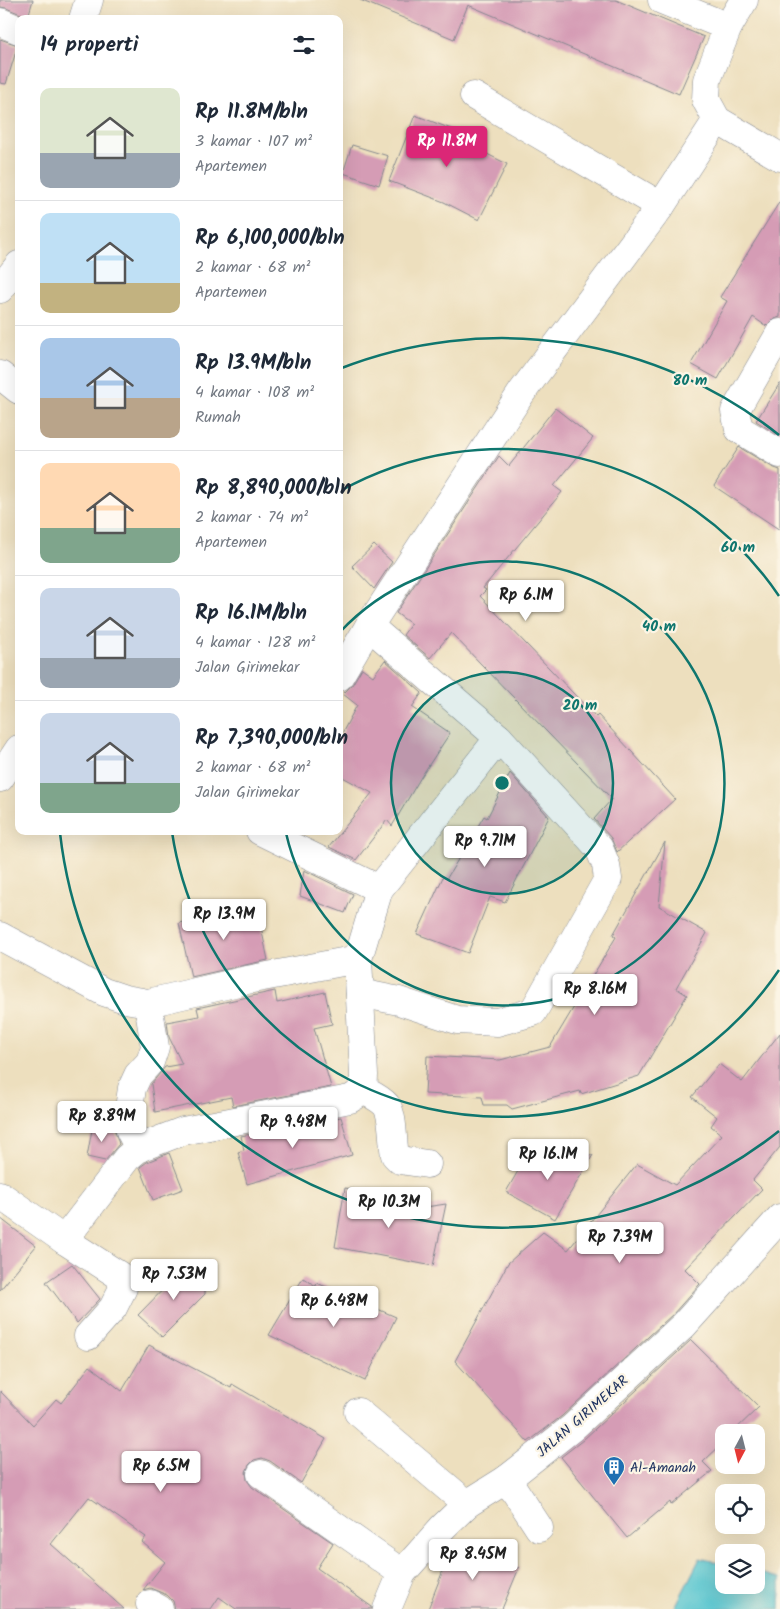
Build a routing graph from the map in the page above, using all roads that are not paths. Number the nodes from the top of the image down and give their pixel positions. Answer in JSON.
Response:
{"nodes":[{"id":1,"x":89,"y":0,"type":"edge"},
{"id":2,"x":662,"y":0,"type":"edge"},
{"id":3,"x":744,"y":0,"type":"edge"},
{"id":4,"x":84,"y":15,"type":"edge"},
{"id":5,"x":0,"y":22,"type":"edge"},
{"id":6,"x":728,"y":27,"type":"junction"},
{"id":7,"x":15,"y":28,"type":"edge"},
{"id":8,"x":474,"y":96,"type":"dead end"},
{"id":9,"x":717,"y":120,"type":"junction"},
{"id":10,"x":780,"y":157,"type":"edge"},
{"id":11,"x":661,"y":206,"type":"junction"},
{"id":12,"x":15,"y":270,"type":"edge"},
{"id":13,"x":0,"y":289,"type":"edge"},
{"id":14,"x":780,"y":333,"type":"edge"},
{"id":15,"x":0,"y":375,"type":"edge"},
{"id":16,"x":15,"y":387,"type":"edge"},
{"id":17,"x":780,"y":454,"type":"edge"},
{"id":18,"x":369,"y":626,"type":"junction"},
{"id":19,"x":343,"y":669,"type":"edge"},
{"id":20,"x":499,"y":738,"type":"junction"},
{"id":21,"x":15,"y":755,"type":"edge"},
{"id":22,"x":0,"y":778,"type":"edge"},
{"id":23,"x":268,"y":835,"type":"edge"},
{"id":24,"x":379,"y":889,"type":"junction"},
{"id":25,"x":0,"y":936,"type":"edge"},
{"id":26,"x":358,"y":959,"type":"junction"},
{"id":27,"x":360,"y":993,"type":"junction"},
{"id":28,"x":148,"y":1003,"type":"junction"},
{"id":29,"x":362,"y":1090,"type":"junction"},
{"id":30,"x":139,"y":1148,"type":"junction"},
{"id":31,"x":427,"y":1164,"type":"dead end"},
{"id":32,"x":0,"y":1196,"type":"edge"},
{"id":33,"x":778,"y":1226,"type":"edge"},
{"id":34,"x":64,"y":1240,"type":"junction"},
{"id":35,"x":88,"y":1336,"type":"dead end"},
{"id":36,"x":358,"y":1412,"type":"dead end"},
{"id":37,"x":261,"y":1474,"type":"dead end"},
{"id":38,"x":507,"y":1479,"type":"junction"},
{"id":39,"x":467,"y":1504,"type":"junction"},
{"id":40,"x":538,"y":1528,"type":"dead end"},
{"id":41,"x":402,"y":1573,"type":"junction"},
{"id":42,"x":387,"y":1609,"type":"edge"}],
"edges":[{"from":1,"to":4,"type":"street"},
{"from":2,"to":6,"type":"street"},
{"from":3,"to":6,"type":"street"},
{"from":5,"to":7,"type":"street"},
{"from":6,"to":9,"type":"street"},
{"from":8,"to":11,"type":"street"},
{"from":9,"to":10,"type":"street"},
{"from":9,"to":11,"type":"street"},
{"from":11,"to":18,"type":"street"},
{"from":12,"to":13,"type":"street"},
{"from":14,"to":17,"type":"street"},
{"from":15,"to":16,"type":"street"},
{"from":18,"to":19,"type":"street"},
{"from":18,"to":20,"type":"street"},
{"from":20,"to":24,"type":"street"},
{"from":20,"to":27,"type":"street"},
{"from":21,"to":22,"type":"street"},
{"from":23,"to":24,"type":"street"},
{"from":24,"to":26,"type":"street"},
{"from":25,"to":28,"type":"street"},
{"from":26,"to":27,"type":"street"},
{"from":26,"to":28,"type":"street"},
{"from":27,"to":29,"type":"street"},
{"from":28,"to":30,"type":"street"},
{"from":29,"to":30,"type":"street"},
{"from":29,"to":31,"type":"street"},
{"from":30,"to":34,"type":"street"},
{"from":32,"to":34,"type":"street"},
{"from":33,"to":38,"type":"street","name":"JALAN GIRIMEKAR"},
{"from":34,"to":35,"type":"street"},
{"from":36,"to":39,"type":"street"},
{"from":37,"to":41,"type":"street"},
{"from":38,"to":39,"type":"street","name":"JALAN GIRIMEKAR"},
{"from":38,"to":40,"type":"street"},
{"from":39,"to":41,"type":"street","name":"JALAN GIRIMEKAR"},
{"from":41,"to":42,"type":"street","name":"JALAN GIRIMEKAR"}]}
